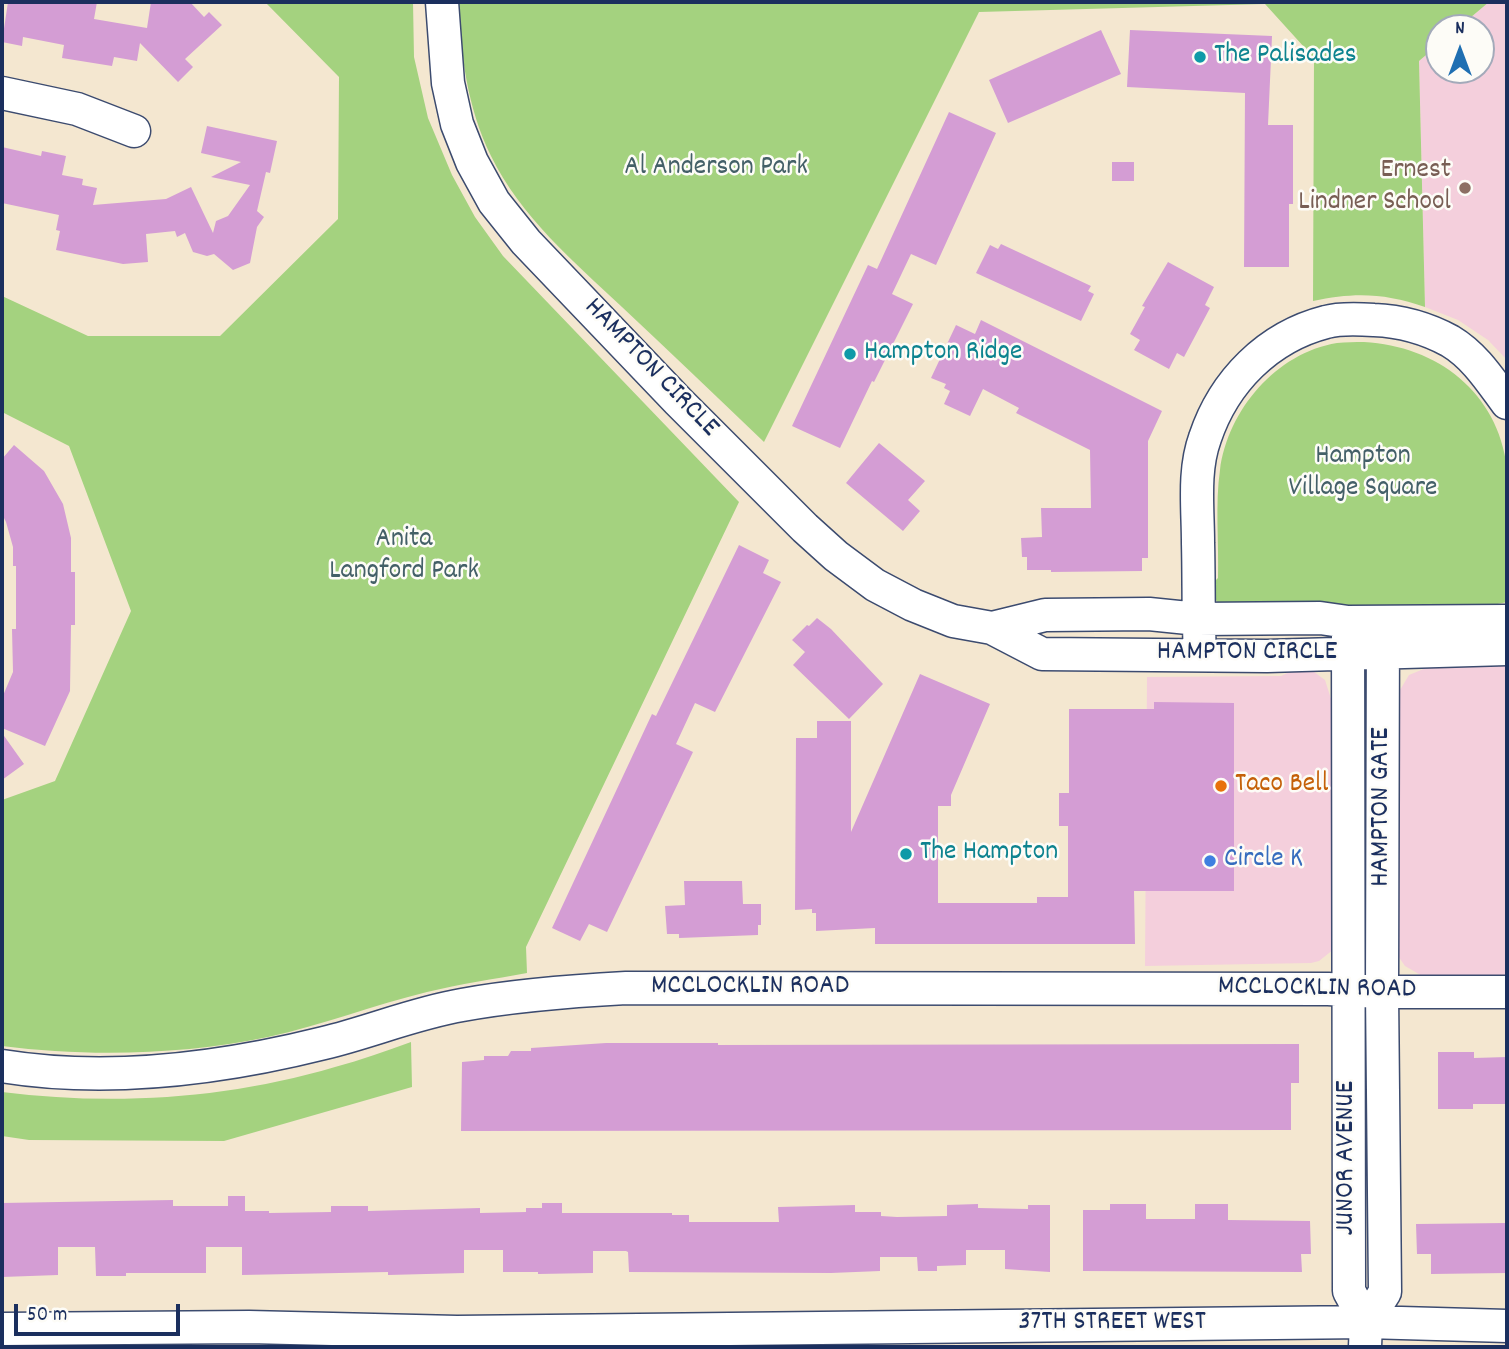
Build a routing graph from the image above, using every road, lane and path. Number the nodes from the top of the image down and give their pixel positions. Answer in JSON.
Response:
{"nodes":[{"id":1,"x":442,"y":2,"type":"edge"},
{"id":2,"x":2,"y":93,"type":"edge"},
{"id":3,"x":134,"y":131,"type":"dead end"},
{"id":4,"x":1507,"y":403,"type":"edge"},
{"id":5,"x":1198,"y":619,"type":"junction"},
{"id":6,"x":1507,"y":621,"type":"edge"},
{"id":7,"x":1348,"y":622,"type":"junction"},
{"id":8,"x":1383,"y":622,"type":"junction"},
{"id":9,"x":992,"y":628,"type":"junction"},
{"id":10,"x":1507,"y":649,"type":"edge"},
{"id":11,"x":1382,"y":653,"type":"junction"},
{"id":12,"x":1347,"y":654,"type":"junction"},
{"id":13,"x":1199,"y":655,"type":"junction"},
{"id":14,"x":1348,"y":990,"type":"junction"},
{"id":15,"x":1382,"y":992,"type":"junction"},
{"id":16,"x":1507,"y":992,"type":"edge"},
{"id":17,"x":2,"y":1066,"type":"edge"},
{"id":18,"x":1507,"y":1326,"type":"edge"},
{"id":19,"x":2,"y":1328,"type":"edge"},
{"id":20,"x":1365,"y":1335,"type":"edge"},
{"id":21,"x":722,"y":1338,"type":"edge"},
{"id":22,"x":428,"y":1340,"type":"edge"}],
"edges":[{"from":1,"to":9,"type":"street","name":"HAMPTON CIRCLE"},
{"from":2,"to":3,"type":"street"},
{"from":4,"to":5,"type":"street"},
{"from":5,"to":7,"type":"street","name":"HAMPTON CIRCLE"},
{"from":5,"to":9,"type":"street","name":"HAMPTON CIRCLE"},
{"from":5,"to":13,"type":"street"},
{"from":6,"to":8,"type":"street","name":"HAMPTON CIRCLE"},
{"from":7,"to":8,"type":"street","name":"HAMPTON CIRCLE"},
{"from":7,"to":12,"type":"street","name":"HAMPTON GATE"},
{"from":8,"to":11,"type":"street","name":"HAMPTON GATE"},
{"from":9,"to":13,"type":"street","name":"HAMPTON CIRCLE"},
{"from":10,"to":11,"type":"street","name":"HAMPTON CIRCLE"},
{"from":11,"to":12,"type":"street","name":"HAMPTON CIRCLE"},
{"from":11,"to":15,"type":"street","name":"HAMPTON GATE"},
{"from":12,"to":13,"type":"street","name":"HAMPTON CIRCLE"},
{"from":12,"to":14,"type":"street","name":"HAMPTON GATE"},
{"from":14,"to":15,"type":"street","name":"MCCLOCKLIN ROAD"},
{"from":14,"to":17,"type":"street","name":"MCCLOCKLIN ROAD"},
{"from":14,"to":20,"type":"street","name":"JUNOR AVENUE"},
{"from":15,"to":16,"type":"street","name":"MCCLOCKLIN ROAD"},
{"from":15,"to":20,"type":"street","name":"JUNOR AVENUE"},
{"from":18,"to":20,"type":"street","name":"37TH STREET WEST"},
{"from":19,"to":22,"type":"street","name":"37TH STREET WEST"},
{"from":20,"to":21,"type":"street","name":"37TH STREET WEST"},
{"from":21,"to":22,"type":"street","name":"37TH STREET WEST"}]}
